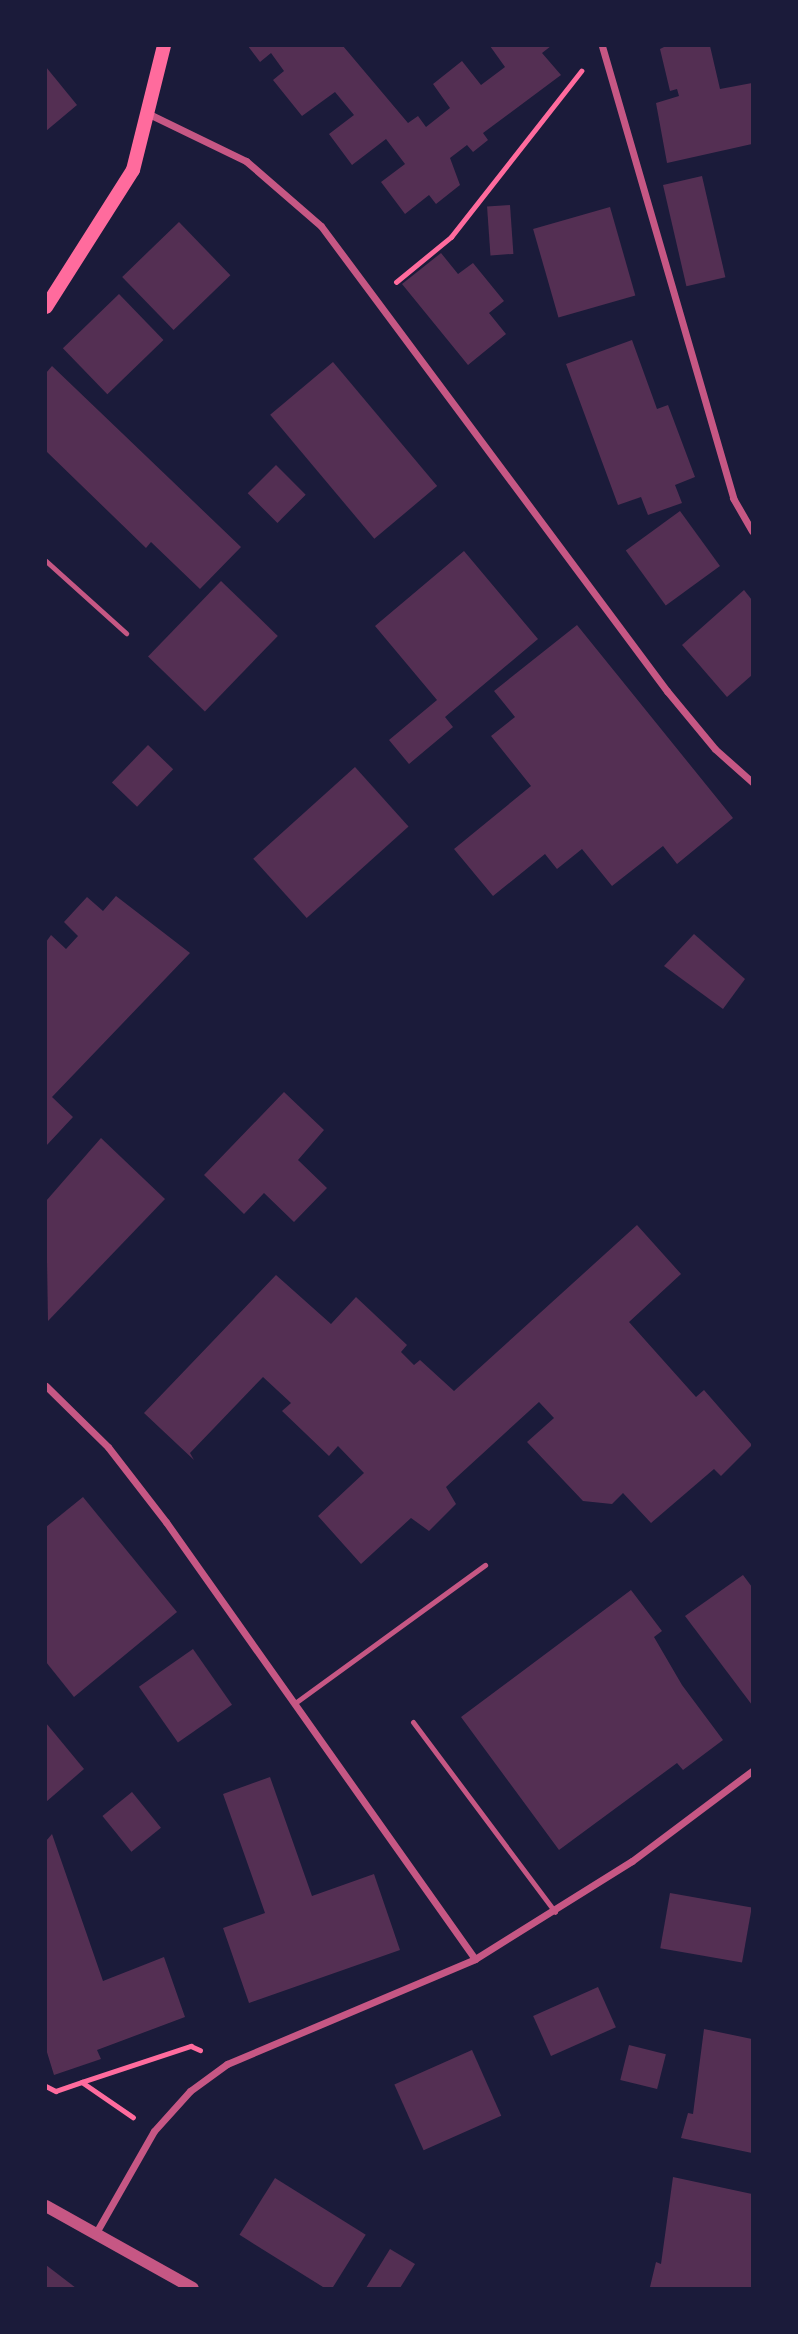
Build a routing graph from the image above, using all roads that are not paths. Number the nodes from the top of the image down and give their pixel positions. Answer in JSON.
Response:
{"nodes":[{"id":1,"x":164,"y":46,"type":"edge"},
{"id":2,"x":602,"y":46,"type":"edge"},
{"id":3,"x":149,"y":114,"type":"junction"},
{"id":4,"x":46,"y":307,"type":"edge"},
{"id":5,"x":752,"y":531,"type":"edge"},
{"id":6,"x":46,"y":561,"type":"edge"},
{"id":7,"x":126,"y":633,"type":"dead end"},
{"id":8,"x":752,"y":782,"type":"edge"},
{"id":9,"x":46,"y":1386,"type":"edge"},
{"id":10,"x":485,"y":1565,"type":"dead end"},
{"id":11,"x":295,"y":1703,"type":"junction"},
{"id":12,"x":413,"y":1722,"type":"dead end"},
{"id":13,"x":752,"y":1771,"type":"edge"},
{"id":14,"x":555,"y":1912,"type":"junction"},
{"id":15,"x":475,"y":1959,"type":"junction"},
{"id":16,"x":46,"y":2206,"type":"edge"},
{"id":17,"x":97,"y":2231,"type":"junction"},
{"id":18,"x":193,"y":2288,"type":"edge"}],
"edges":[{"from":1,"to":3,"type":"main road"},
{"from":2,"to":5,"type":"street"},
{"from":3,"to":4,"type":"main road"},
{"from":3,"to":8,"type":"street"},
{"from":6,"to":7,"type":"lane"},
{"from":9,"to":11,"type":"street"},
{"from":10,"to":11,"type":"lane"},
{"from":11,"to":15,"type":"street"},
{"from":12,"to":14,"type":"lane"},
{"from":13,"to":14,"type":"street"},
{"from":14,"to":15,"type":"street"},
{"from":15,"to":17,"type":"street"},
{"from":16,"to":17,"type":"street"},
{"from":17,"to":18,"type":"street"}]}
